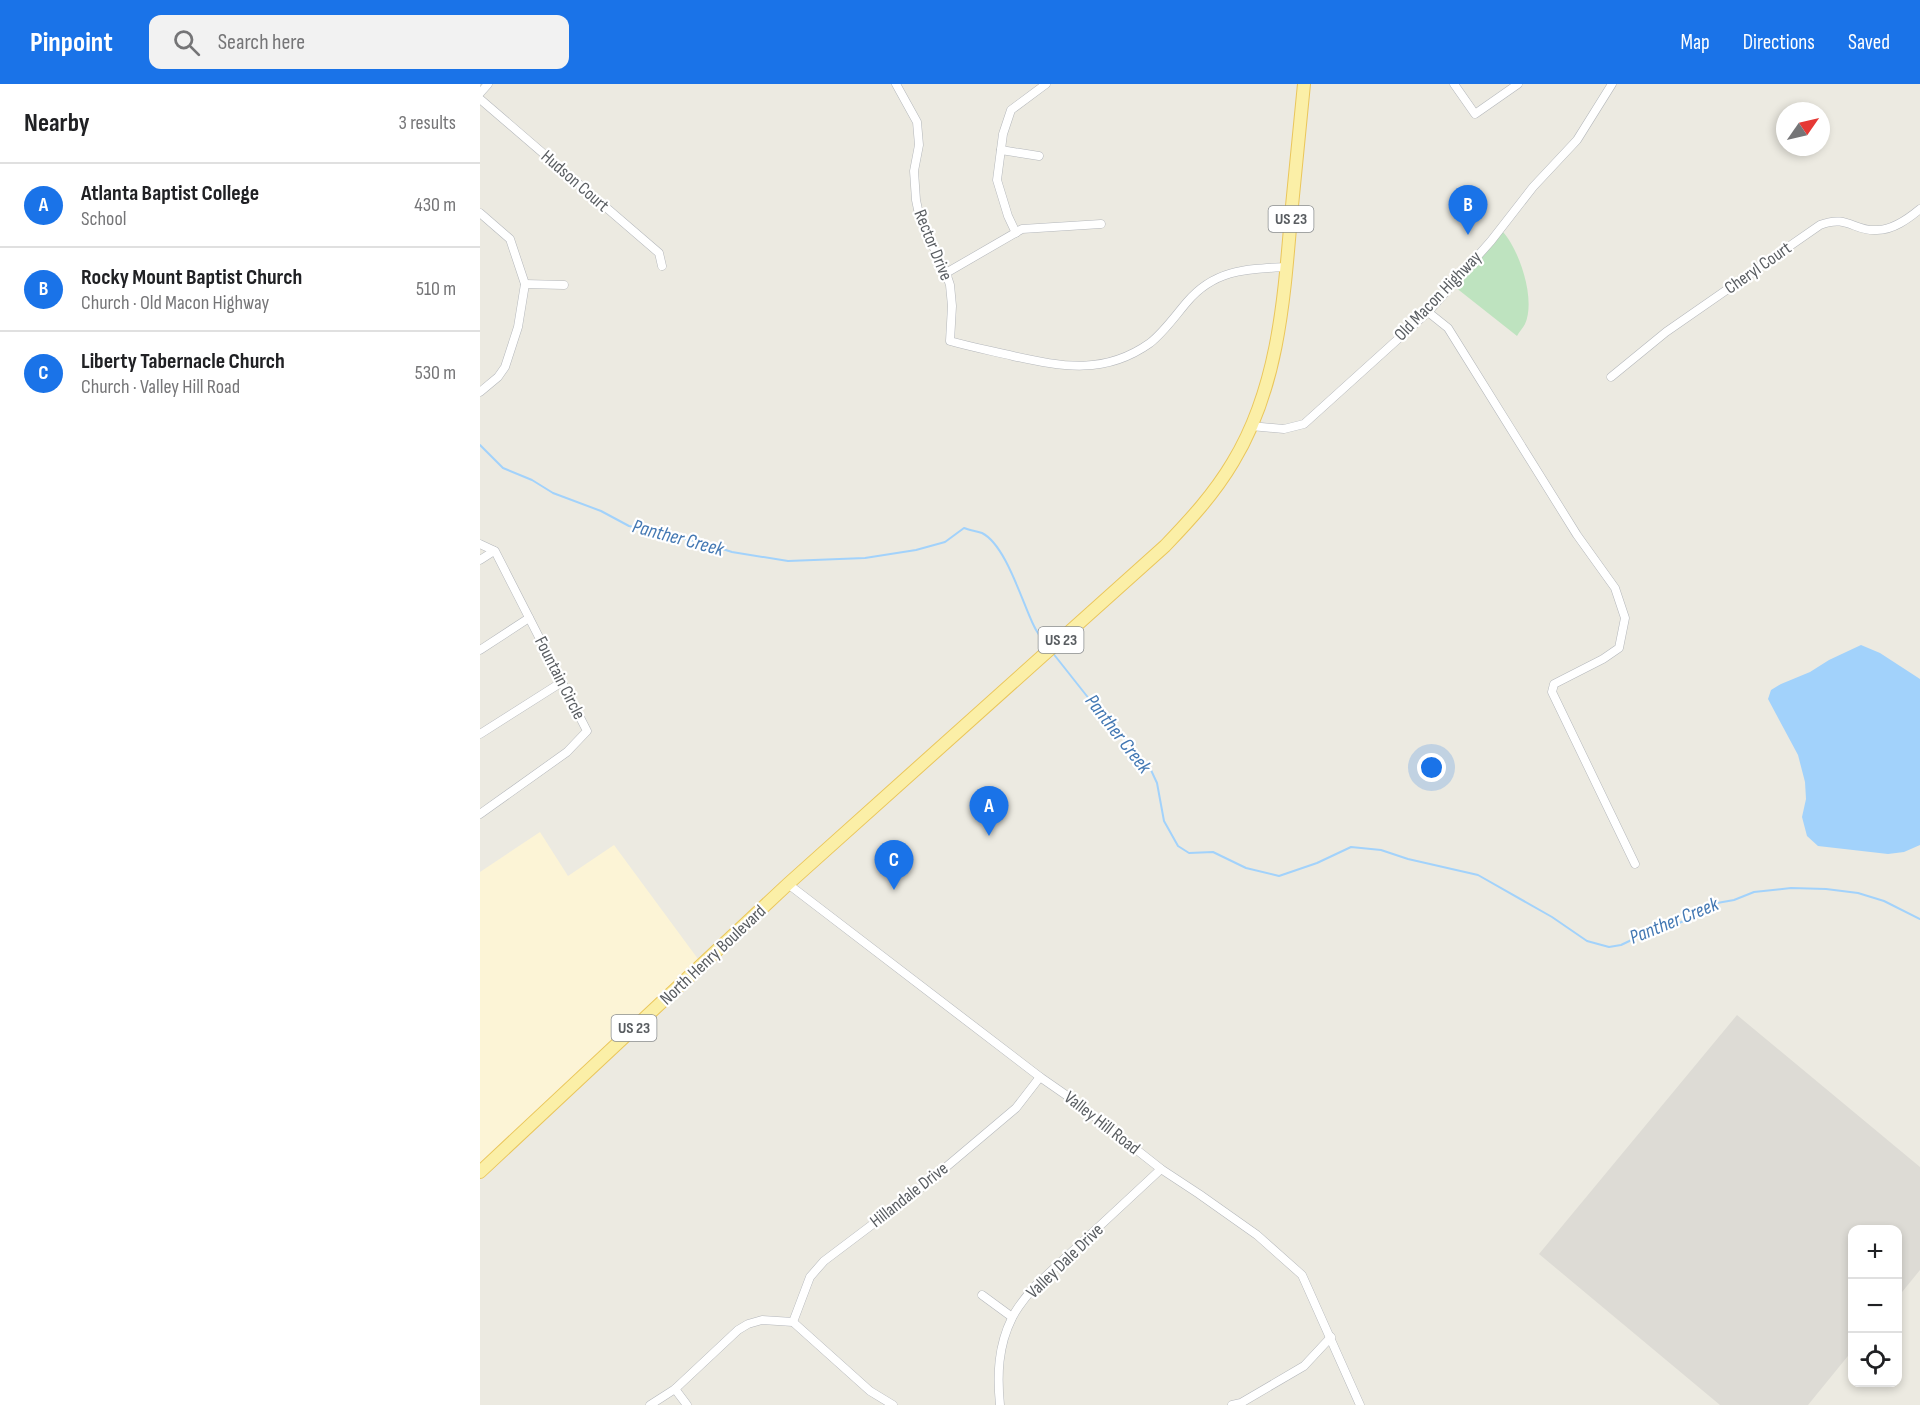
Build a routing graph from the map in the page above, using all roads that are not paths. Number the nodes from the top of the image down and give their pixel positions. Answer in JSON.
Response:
{"nodes":[{"id":1,"x":488,"y":84,"type":"edge"},
{"id":2,"x":896,"y":84,"type":"edge"},
{"id":3,"x":1046,"y":84,"type":"edge"},
{"id":4,"x":1304,"y":84,"type":"edge"},
{"id":5,"x":1454,"y":84,"type":"edge"},
{"id":6,"x":1518,"y":84,"type":"edge"},
{"id":7,"x":1612,"y":84,"type":"edge"},
{"id":8,"x":480,"y":97,"type":"edge"},
{"id":9,"x":1001,"y":150,"type":"junction"},
{"id":10,"x":1039,"y":156,"type":"dead end"},
{"id":11,"x":1920,"y":209,"type":"edge"},
{"id":12,"x":480,"y":213,"type":"edge"},
{"id":13,"x":1101,"y":224,"type":"dead end"},
{"id":14,"x":1016,"y":232,"type":"junction"},
{"id":15,"x":662,"y":266,"type":"dead end"},
{"id":16,"x":1287,"y":267,"type":"junction"},
{"id":17,"x":946,"y":273,"type":"junction"},
{"id":18,"x":525,"y":284,"type":"junction"},
{"id":19,"x":564,"y":285,"type":"dead end"},
{"id":20,"x":1428,"y":312,"type":"junction"},
{"id":21,"x":1611,"y":377,"type":"dead end"},
{"id":22,"x":480,"y":392,"type":"edge"},
{"id":23,"x":1251,"y":426,"type":"junction"},
{"id":24,"x":480,"y":544,"type":"edge"},
{"id":25,"x":494,"y":551,"type":"junction"},
{"id":26,"x":480,"y":560,"type":"edge"},
{"id":27,"x":529,"y":618,"type":"junction"},
{"id":28,"x":480,"y":650,"type":"edge"},
{"id":29,"x":562,"y":682,"type":"junction"},
{"id":30,"x":480,"y":734,"type":"edge"},
{"id":31,"x":480,"y":813,"type":"edge"},
{"id":32,"x":1635,"y":864,"type":"dead end"},
{"id":33,"x":788,"y":884,"type":"junction"},
{"id":34,"x":1040,"y":1077,"type":"junction"},
{"id":35,"x":1161,"y":1170,"type":"junction"},
{"id":36,"x":480,"y":1172,"type":"edge"},
{"id":37,"x":982,"y":1295,"type":"dead end"},
{"id":38,"x":1012,"y":1317,"type":"junction"},
{"id":39,"x":793,"y":1322,"type":"junction"},
{"id":40,"x":1331,"y":1338,"type":"junction"},
{"id":41,"x":675,"y":1389,"type":"junction"},
{"id":42,"x":650,"y":1405,"type":"edge"},
{"id":43,"x":687,"y":1405,"type":"edge"},
{"id":44,"x":893,"y":1405,"type":"edge"},
{"id":45,"x":1000,"y":1405,"type":"edge"},
{"id":46,"x":1232,"y":1405,"type":"edge"},
{"id":47,"x":1360,"y":1405,"type":"edge"}],
"edges":[{"from":1,"to":8,"type":"street"},
{"from":2,"to":17,"type":"street","name":"Rector Drive"},
{"from":3,"to":9,"type":"street"},
{"from":4,"to":16,"type":"main road","number":"US 23"},
{"from":5,"to":6,"type":"street"},
{"from":7,"to":20,"type":"street","name":"Old Macon Highway"},
{"from":8,"to":15,"type":"street","name":"Hudson Court"},
{"from":9,"to":10,"type":"street"},
{"from":9,"to":14,"type":"street"},
{"from":11,"to":21,"type":"street","name":"Cheryl Court"},
{"from":12,"to":18,"type":"street"},
{"from":13,"to":14,"type":"street"},
{"from":14,"to":17,"type":"street"},
{"from":16,"to":17,"type":"street","name":"Rector Drive"},
{"from":16,"to":23,"type":"main road","number":"US 23"},
{"from":18,"to":19,"type":"street"},
{"from":18,"to":22,"type":"street"},
{"from":20,"to":23,"type":"street","name":"Old Macon Highway"},
{"from":20,"to":32,"type":"street"},
{"from":23,"to":33,"type":"main road","number":"US 23"},
{"from":24,"to":25,"type":"street"},
{"from":25,"to":26,"type":"street"},
{"from":25,"to":27,"type":"street","name":"Fountain Circle"},
{"from":27,"to":28,"type":"street"},
{"from":27,"to":29,"type":"street","name":"Fountain Circle"},
{"from":29,"to":30,"type":"street"},
{"from":29,"to":31,"type":"street","name":"Fountain Circle"},
{"from":33,"to":34,"type":"street","name":"Valley Hill Road"},
{"from":33,"to":36,"type":"main road","name":"North Henry Boulevard","number":"US 23"},
{"from":34,"to":35,"type":"street","name":"Valley Hill Road"},
{"from":34,"to":39,"type":"street","name":"Hillandale Drive"},
{"from":35,"to":38,"type":"street","name":"Valley Dale Drive"},
{"from":35,"to":40,"type":"street","name":"Valley Hill Road"},
{"from":37,"to":38,"type":"street"},
{"from":38,"to":45,"type":"street","name":"Valley Dale Drive"},
{"from":39,"to":41,"type":"street"},
{"from":39,"to":44,"type":"street"},
{"from":40,"to":46,"type":"street"},
{"from":40,"to":47,"type":"street","name":"Valley Hill Road"},
{"from":41,"to":42,"type":"street"},
{"from":41,"to":43,"type":"street"}]}
